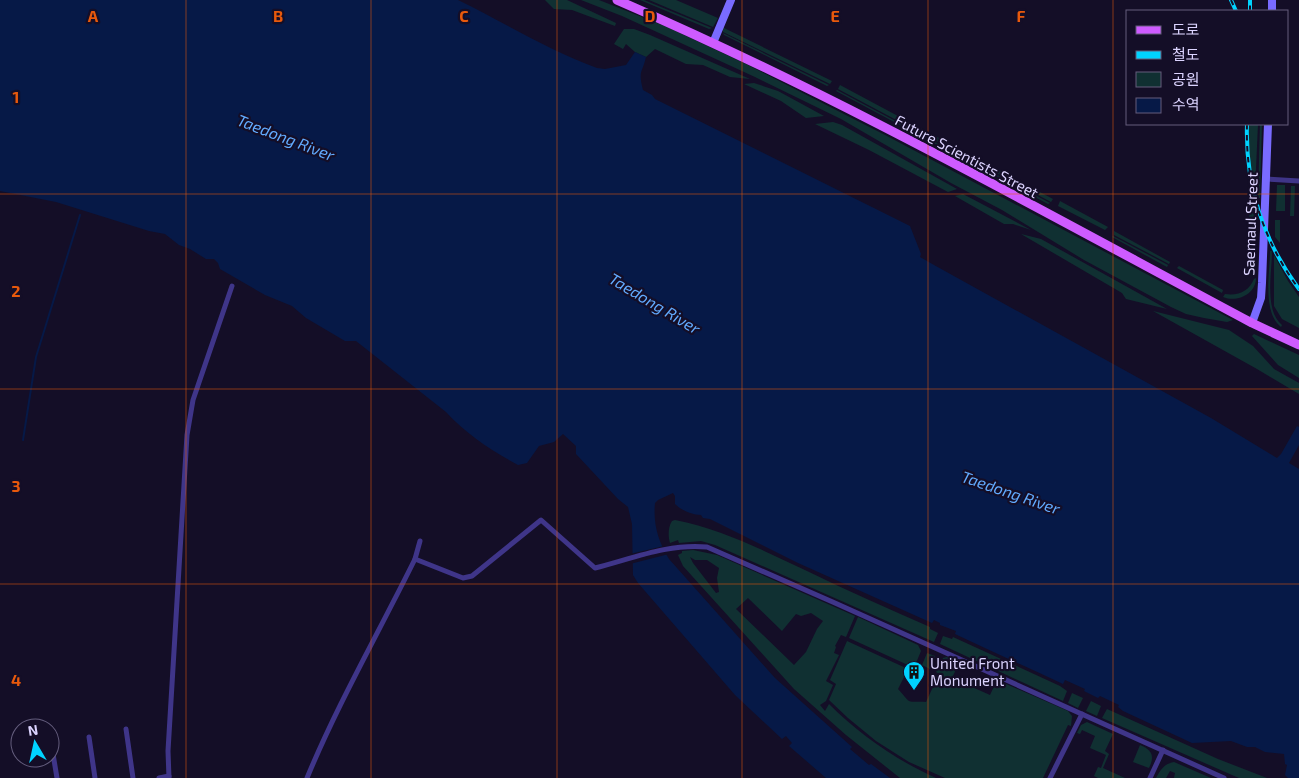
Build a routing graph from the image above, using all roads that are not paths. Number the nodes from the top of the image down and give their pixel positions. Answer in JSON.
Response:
{"nodes":[{"id":1,"x":616,"y":0,"type":"edge"},
{"id":2,"x":731,"y":0,"type":"edge"},
{"id":3,"x":713,"y":43,"type":"junction"},
{"id":4,"x":1268,"y":125,"type":"edge"},
{"id":5,"x":1266,"y":180,"type":"junction"},
{"id":6,"x":1299,"y":181,"type":"edge"},
{"id":7,"x":232,"y":286,"type":"dead end"},
{"id":8,"x":1252,"y":323,"type":"junction"},
{"id":9,"x":1299,"y":345,"type":"edge"},
{"id":10,"x":420,"y":541,"type":"dead end"},
{"id":11,"x":415,"y":559,"type":"junction"},
{"id":12,"x":1082,"y":714,"type":"junction"},
{"id":13,"x":126,"y":730,"type":"dead end"},
{"id":14,"x":89,"y":737,"type":"dead end"},
{"id":15,"x":1163,"y":750,"type":"junction"},
{"id":16,"x":169,"y":777,"type":"edge"},
{"id":17,"x":95,"y":778,"type":"edge"},
{"id":18,"x":133,"y":778,"type":"edge"},
{"id":19,"x":159,"y":778,"type":"edge"},
{"id":20,"x":307,"y":778,"type":"edge"},
{"id":21,"x":1050,"y":778,"type":"edge"},
{"id":22,"x":1150,"y":778,"type":"edge"},
{"id":23,"x":1224,"y":778,"type":"edge"}],
"edges":[{"from":1,"to":3,"type":"main road","name":"Future Scientists Street"},
{"from":2,"to":3,"type":"main road"},
{"from":3,"to":8,"type":"main road","name":"Future Scientists Street"},
{"from":4,"to":5,"type":"main road","name":"Saemaul Street"},
{"from":5,"to":6,"type":"street"},
{"from":5,"to":8,"type":"main road","name":"Saemaul Street"},
{"from":7,"to":16,"type":"street"},
{"from":8,"to":9,"type":"main road","name":"Future Scientists Street"},
{"from":10,"to":11,"type":"street"},
{"from":11,"to":12,"type":"street"},
{"from":11,"to":20,"type":"street"},
{"from":12,"to":15,"type":"street"},
{"from":12,"to":21,"type":"street"},
{"from":13,"to":18,"type":"street"},
{"from":14,"to":17,"type":"street"},
{"from":15,"to":22,"type":"street"},
{"from":15,"to":23,"type":"street"},
{"from":16,"to":19,"type":"street"}]}
